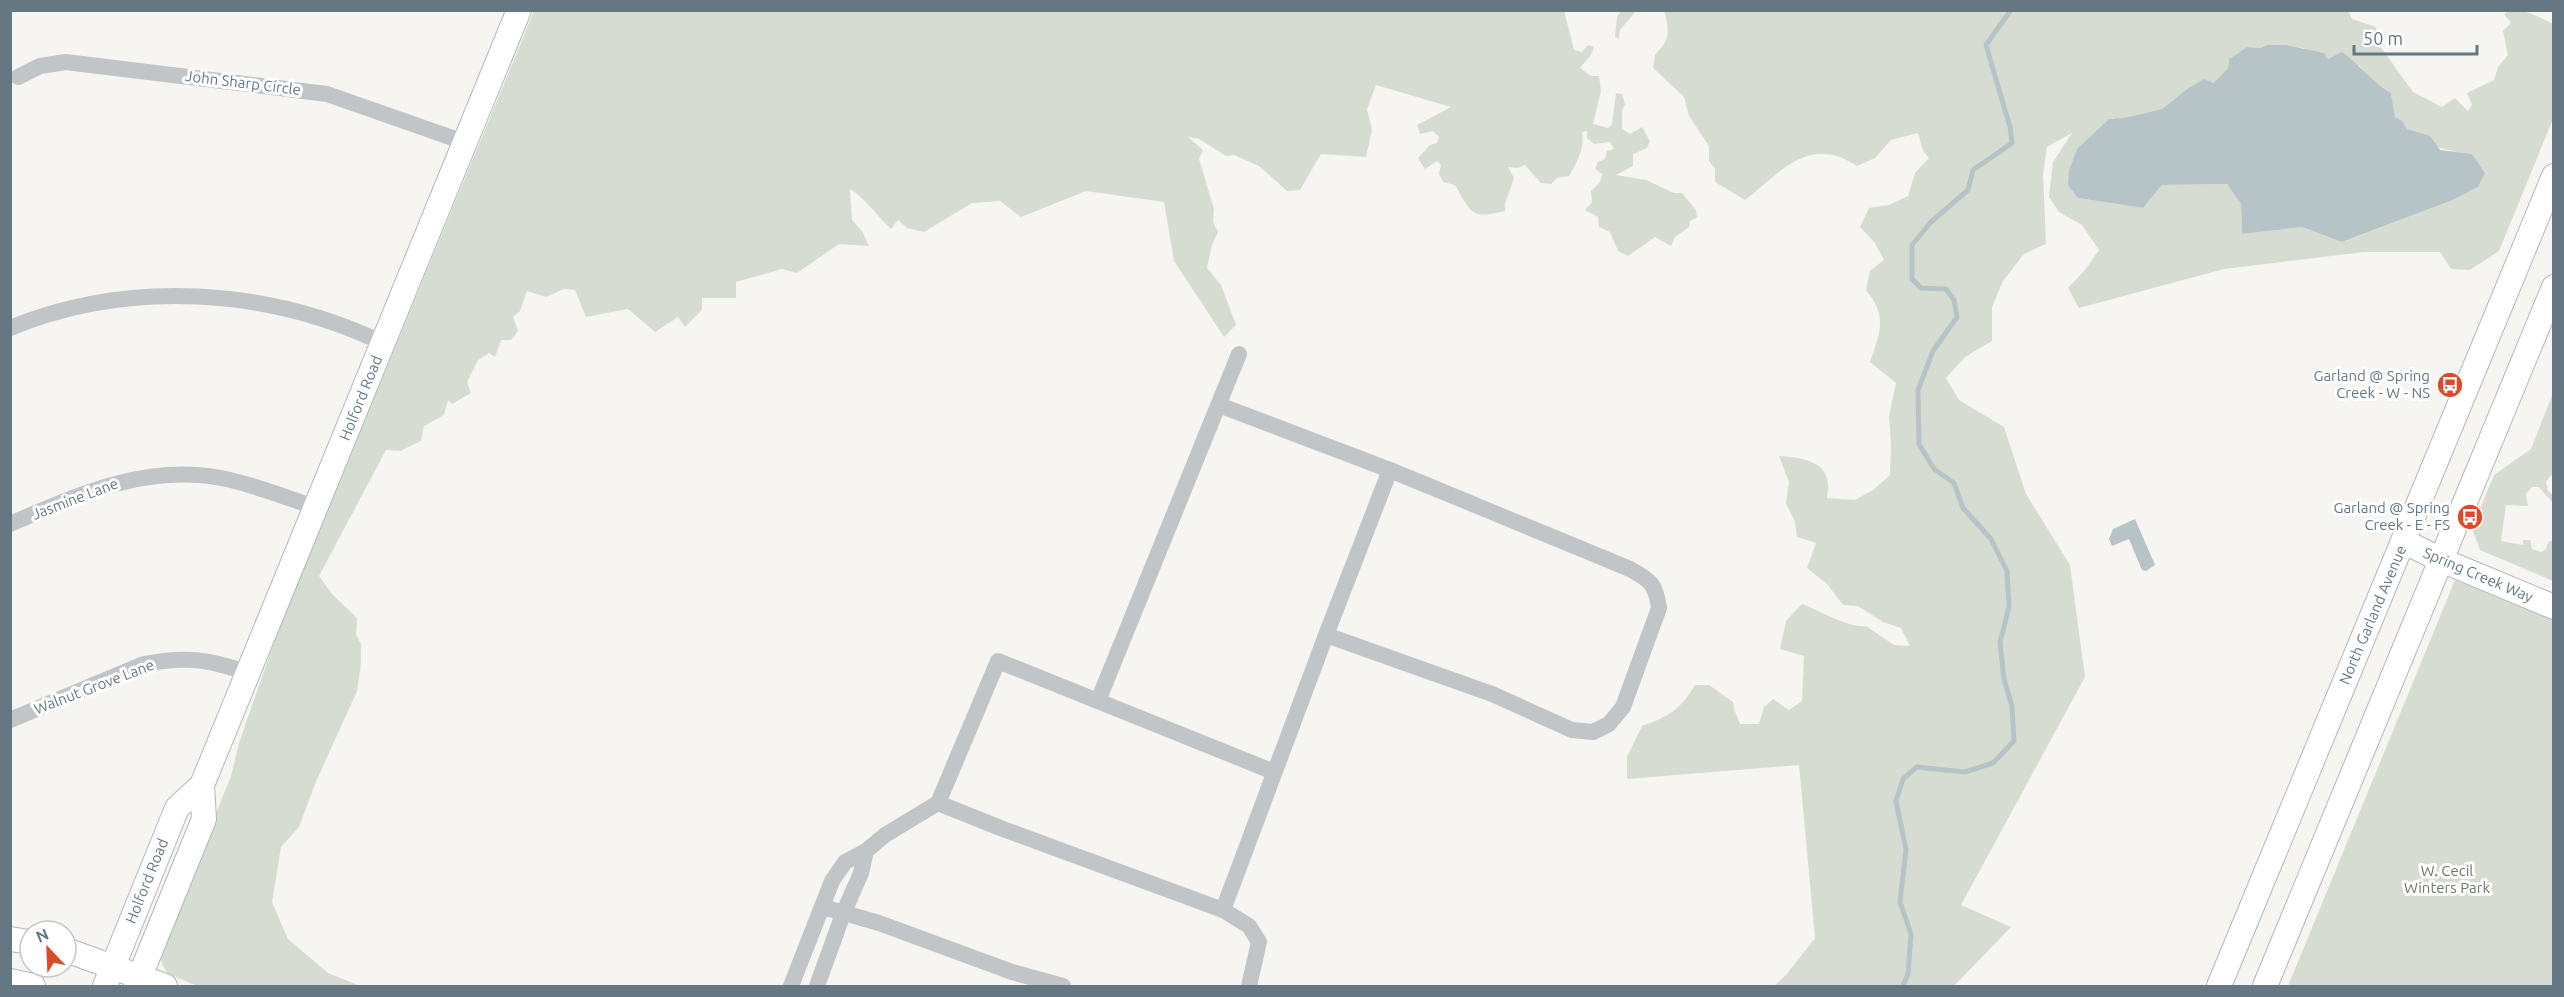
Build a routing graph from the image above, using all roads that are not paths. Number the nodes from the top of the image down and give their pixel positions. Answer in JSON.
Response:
{"nodes":[{"id":1,"x":519,"y":10,"type":"edge"},
{"id":2,"x":18,"y":77,"type":"dead end"},
{"id":3,"x":464,"y":142,"type":"junction"},
{"id":4,"x":2553,"y":176,"type":"edge"},
{"id":5,"x":2553,"y":287,"type":"edge"},
{"id":6,"x":10,"y":328,"type":"edge"},
{"id":7,"x":383,"y":343,"type":"junction"},
{"id":8,"x":1239,"y":354,"type":"dead end"},
{"id":9,"x":1219,"y":405,"type":"junction"},
{"id":10,"x":1390,"y":470,"type":"junction"},
{"id":11,"x":316,"y":508,"type":"junction"},
{"id":12,"x":10,"y":524,"type":"edge"},
{"id":13,"x":2403,"y":541,"type":"junction"},
{"id":14,"x":2441,"y":560,"type":"junction"},
{"id":15,"x":2553,"y":607,"type":"edge"},
{"id":16,"x":1326,"y":634,"type":"junction"},
{"id":17,"x":249,"y":674,"type":"junction"},
{"id":18,"x":1098,"y":701,"type":"junction"},
{"id":19,"x":10,"y":720,"type":"edge"},
{"id":20,"x":1274,"y":772,"type":"junction"},
{"id":21,"x":202,"y":785,"type":"junction"},
{"id":22,"x":938,"y":803,"type":"junction"},
{"id":23,"x":866,"y":851,"type":"junction"},
{"id":24,"x":823,"y":907,"type":"junction"},
{"id":25,"x":1223,"y":910,"type":"junction"},
{"id":26,"x":843,"y":914,"type":"junction"},
{"id":27,"x":78,"y":957,"type":"edge"},
{"id":28,"x":109,"y":976,"type":"edge"},
{"id":29,"x":10,"y":981,"type":"edge"},
{"id":30,"x":138,"y":981,"type":"edge"},
{"id":31,"x":33,"y":987,"type":"edge"},
{"id":32,"x":165,"y":987,"type":"edge"},
{"id":33,"x":791,"y":987,"type":"edge"},
{"id":34,"x":817,"y":987,"type":"edge"},
{"id":35,"x":1063,"y":987,"type":"edge"},
{"id":36,"x":1249,"y":987,"type":"edge"},
{"id":37,"x":2219,"y":987,"type":"edge"},
{"id":38,"x":2265,"y":987,"type":"edge"}],
"edges":[{"from":1,"to":3,"type":"main road","name":"Holford Road"},
{"from":2,"to":3,"type":"street","name":"John Sharp Circle"},
{"from":3,"to":7,"type":"main road","name":"Holford Road"},
{"from":4,"to":13,"type":"main road","name":"North Garland Avenue"},
{"from":5,"to":14,"type":"main road"},
{"from":6,"to":7,"type":"street"},
{"from":7,"to":11,"type":"main road","name":"Holford Road"},
{"from":8,"to":9,"type":"street"},
{"from":9,"to":10,"type":"street"},
{"from":9,"to":18,"type":"street"},
{"from":10,"to":16,"type":"street"},
{"from":10,"to":16,"type":"street"},
{"from":11,"to":12,"type":"street","name":"Jasmine Lane"},
{"from":11,"to":17,"type":"main road","name":"Holford Road"},
{"from":13,"to":14,"type":"main road","name":"Spring Creek Way"},
{"from":13,"to":37,"type":"main road","name":"North Garland Avenue"},
{"from":14,"to":15,"type":"main road","name":"Spring Creek Way"},
{"from":14,"to":38,"type":"main road"},
{"from":16,"to":20,"type":"street"},
{"from":17,"to":19,"type":"street","name":"Walnut Grove Lane"},
{"from":17,"to":21,"type":"main road","name":"Holford Road"},
{"from":18,"to":20,"type":"street"},
{"from":18,"to":22,"type":"street"},
{"from":20,"to":25,"type":"street"},
{"from":21,"to":28,"type":"main road","name":"Holford Road"},
{"from":21,"to":30,"type":"main road","name":"Holford Road"},
{"from":22,"to":23,"type":"street"},
{"from":22,"to":25,"type":"street"},
{"from":23,"to":24,"type":"street"},
{"from":23,"to":26,"type":"street"},
{"from":24,"to":26,"type":"street"},
{"from":24,"to":33,"type":"street"},
{"from":25,"to":36,"type":"street"},
{"from":26,"to":34,"type":"street"},
{"from":26,"to":35,"type":"street"},
{"from":27,"to":28,"type":"main road"},
{"from":28,"to":30,"type":"main road"},
{"from":29,"to":31,"type":"main road"},
{"from":30,"to":32,"type":"main road"}]}
